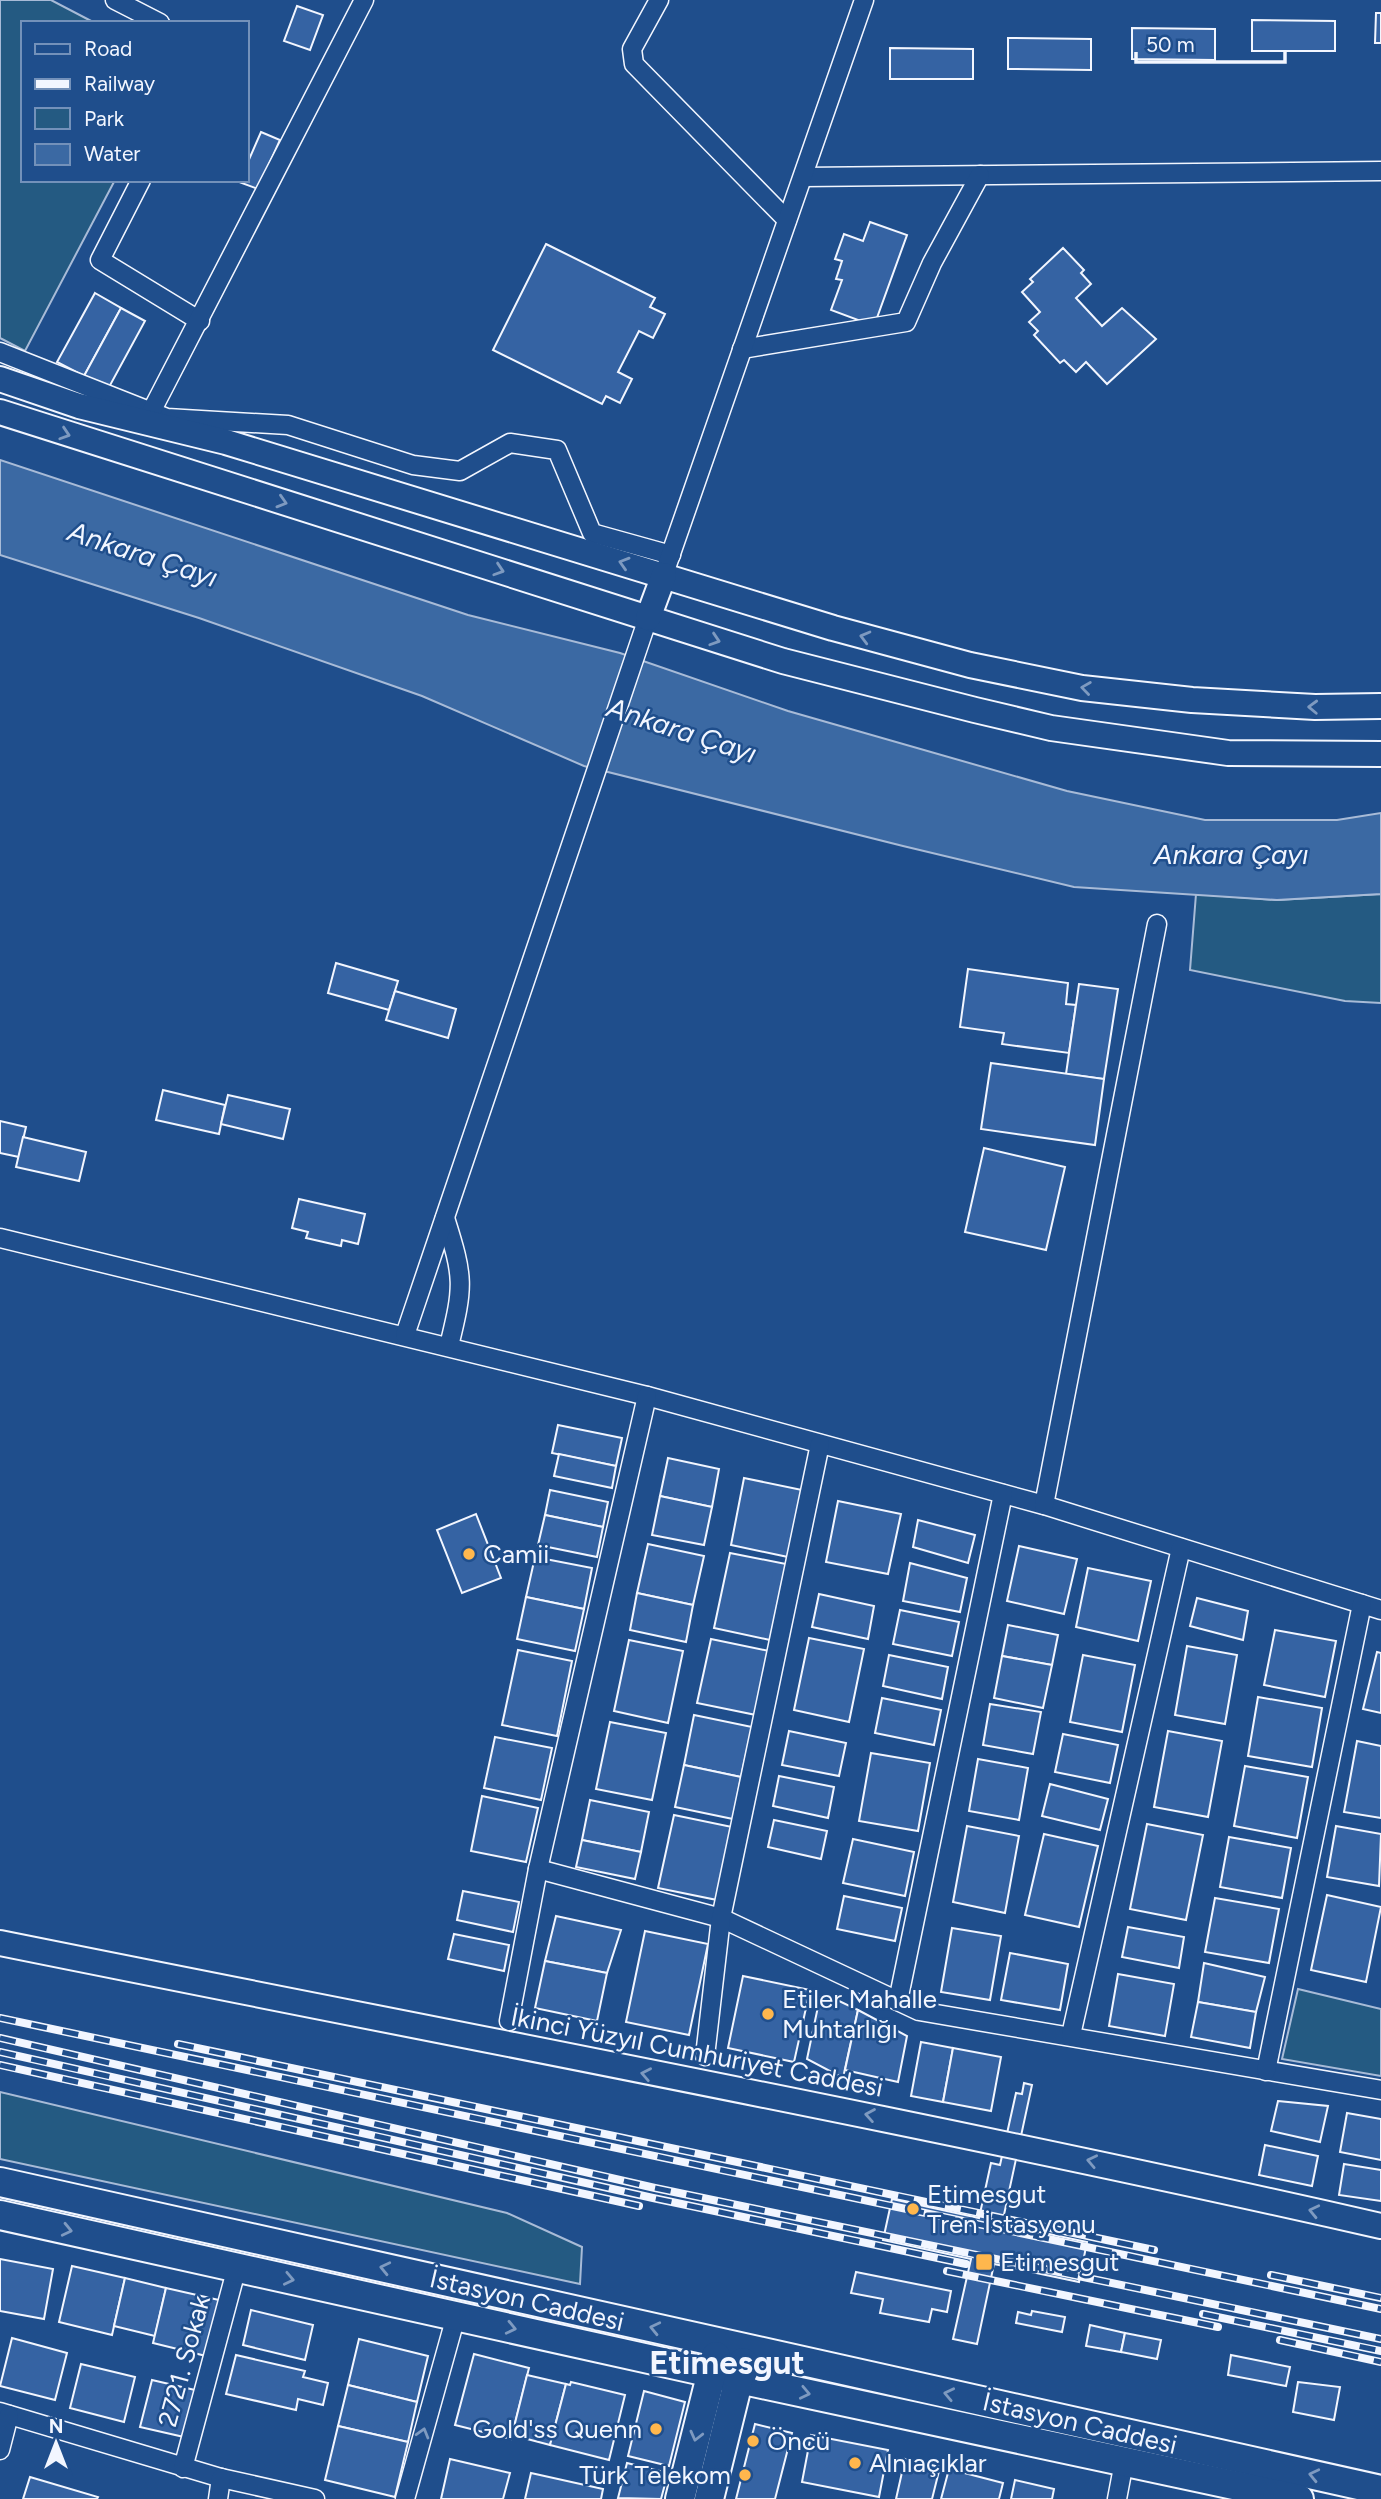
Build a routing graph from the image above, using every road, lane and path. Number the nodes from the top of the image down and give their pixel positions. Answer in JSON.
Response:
{"nodes":[{"id":1,"x":115,"y":0,"type":"edge"},
{"id":2,"x":364,"y":0,"type":"edge"},
{"id":3,"x":659,"y":0,"type":"edge"},
{"id":4,"x":864,"y":0,"type":"edge"},
{"id":5,"x":156,"y":21,"type":"edge"},
{"id":6,"x":1381,"y":171,"type":"edge"},
{"id":7,"x":981,"y":175,"type":"junction"},
{"id":8,"x":803,"y":177,"type":"junction"},
{"id":9,"x":140,"y":182,"type":"edge"},
{"id":10,"x":788,"y":220,"type":"junction"},
{"id":11,"x":200,"y":321,"type":"junction"},
{"id":12,"x":742,"y":348,"type":"junction"},
{"id":13,"x":0,"y":352,"type":"edge"},
{"id":14,"x":0,"y":379,"type":"edge"},
{"id":15,"x":0,"y":412,"type":"edge"},
{"id":16,"x":151,"y":412,"type":"junction"},
{"id":17,"x":667,"y":565,"type":"junction"},
{"id":18,"x":648,"y":618,"type":"junction"},
{"id":19,"x":1381,"y":706,"type":"edge"},
{"id":20,"x":1381,"y":754,"type":"edge"},
{"id":21,"x":1157,"y":924,"type":"dead end"},
{"id":22,"x":445,"y":1218,"type":"junction"},
{"id":23,"x":0,"y":1238,"type":"edge"},
{"id":24,"x":405,"y":1335,"type":"junction"},
{"id":25,"x":449,"y":1346,"type":"junction"},
{"id":26,"x":647,"y":1396,"type":"junction"},
{"id":27,"x":820,"y":1444,"type":"junction"},
{"id":28,"x":1003,"y":1494,"type":"junction"},
{"id":29,"x":1044,"y":1505,"type":"junction"},
{"id":30,"x":1181,"y":1548,"type":"junction"},
{"id":31,"x":1362,"y":1604,"type":"junction"},
{"id":32,"x":1381,"y":1610,"type":"edge"},
{"id":33,"x":538,"y":1869,"type":"junction"},
{"id":34,"x":722,"y":1918,"type":"junction"},
{"id":35,"x":0,"y":1943,"type":"edge"},
{"id":36,"x":898,"y":2001,"type":"junction"},
{"id":37,"x":509,"y":2021,"type":"dead end"},
{"id":38,"x":1071,"y":2035,"type":"junction"},
{"id":39,"x":705,"y":2056,"type":"dead end"},
{"id":40,"x":1266,"y":2071,"type":"junction"},
{"id":41,"x":1381,"y":2090,"type":"edge"},
{"id":42,"x":0,"y":2182,"type":"edge"},
{"id":43,"x":0,"y":2215,"type":"edge"},
{"id":44,"x":1381,"y":2226,"type":"edge"},
{"id":45,"x":237,"y":2267,"type":"junction"},
{"id":46,"x":456,"y":2316,"type":"junction"},
{"id":47,"x":733,"y":2346,"type":"junction"},
{"id":48,"x":725,"y":2376,"type":"junction"},
{"id":49,"x":5,"y":2414,"type":"edge"},
{"id":50,"x":0,"y":2450,"type":"edge"},
{"id":51,"x":1124,"y":2462,"type":"junction"},
{"id":52,"x":183,"y":2468,"type":"junction"},
{"id":53,"x":221,"y":2479,"type":"junction"},
{"id":54,"x":1381,"y":2490,"type":"edge"},
{"id":55,"x":218,"y":2499,"type":"edge"},
{"id":56,"x":315,"y":2499,"type":"edge"},
{"id":57,"x":405,"y":2499,"type":"edge"},
{"id":58,"x":680,"y":2499,"type":"edge"},
{"id":59,"x":709,"y":2499,"type":"edge"},
{"id":60,"x":1117,"y":2499,"type":"edge"},
{"id":61,"x":1299,"y":2499,"type":"edge"}],
"edges":[{"from":1,"to":5,"type":"street"},
{"from":2,"to":11,"type":"street"},
{"from":3,"to":10,"type":"street"},
{"from":4,"to":8,"type":"street"},
{"from":6,"to":7,"type":"street"},
{"from":7,"to":8,"type":"street"},
{"from":7,"to":12,"type":"street"},
{"from":8,"to":10,"type":"street"},
{"from":9,"to":11,"type":"street"},
{"from":10,"to":12,"type":"street"},
{"from":11,"to":16,"type":"street"},
{"from":12,"to":17,"type":"street"},
{"from":13,"to":16,"type":"street"},
{"from":17,"to":14,"type":"main road","one_way":true},
{"from":15,"to":18,"type":"main road","one_way":true},
{"from":16,"to":17,"type":"street"},
{"from":17,"to":18,"type":"main road"},
{"from":19,"to":17,"type":"main road","one_way":true},
{"from":18,"to":20,"type":"main road","one_way":true},
{"from":18,"to":22,"type":"street"},
{"from":21,"to":29,"type":"street"},
{"from":22,"to":24,"type":"street"},
{"from":22,"to":25,"type":"street"},
{"from":23,"to":24,"type":"street"},
{"from":24,"to":25,"type":"street"},
{"from":25,"to":26,"type":"street"},
{"from":26,"to":27,"type":"street"},
{"from":26,"to":33,"type":"street"},
{"from":27,"to":28,"type":"street"},
{"from":27,"to":34,"type":"street"},
{"from":28,"to":29,"type":"street"},
{"from":28,"to":36,"type":"street"},
{"from":29,"to":30,"type":"street"},
{"from":30,"to":31,"type":"street"},
{"from":30,"to":38,"type":"street"},
{"from":31,"to":32,"type":"street"},
{"from":31,"to":40,"type":"street"},
{"from":33,"to":34,"type":"street"},
{"from":33,"to":37,"type":"street"},
{"from":34,"to":36,"type":"street"},
{"from":34,"to":39,"type":"street"},
{"from":44,"to":35,"type":"main road","name":"İkinci Yüzyıl Cumhuriyet Caddesi","one_way":true},
{"from":36,"to":38,"type":"street"},
{"from":38,"to":40,"type":"street"},
{"from":40,"to":41,"type":"street"},
{"from":47,"to":42,"type":"main road","name":"İstasyon Caddesi","one_way":true},
{"from":43,"to":45,"type":"main road","name":"İstasyon Caddesi","one_way":true},
{"from":45,"to":46,"type":"main road","name":"İstasyon Caddesi","one_way":true},
{"from":45,"to":52,"type":"street","name":"2721. Sokak"},
{"from":46,"to":48,"type":"main road","name":"İstasyon Caddesi","one_way":true},
{"from":57,"to":46,"type":"street","one_way":true},
{"from":47,"to":48,"type":"main road"},
{"from":54,"to":47,"type":"main road","name":"İstasyon Caddesi","one_way":true},
{"from":48,"to":51,"type":"main road","name":"İstasyon Caddesi","one_way":true},
{"from":48,"to":58,"type":"main road","one_way":true},
{"from":48,"to":59,"type":"main road"},
{"from":49,"to":50,"type":"street"},
{"from":49,"to":52,"type":"street"},
{"from":51,"to":60,"type":"street"},
{"from":51,"to":61,"type":"main road","name":"İstasyon Caddesi"},
{"from":52,"to":53,"type":"street"},
{"from":53,"to":55,"type":"street"},
{"from":53,"to":56,"type":"street"}]}
